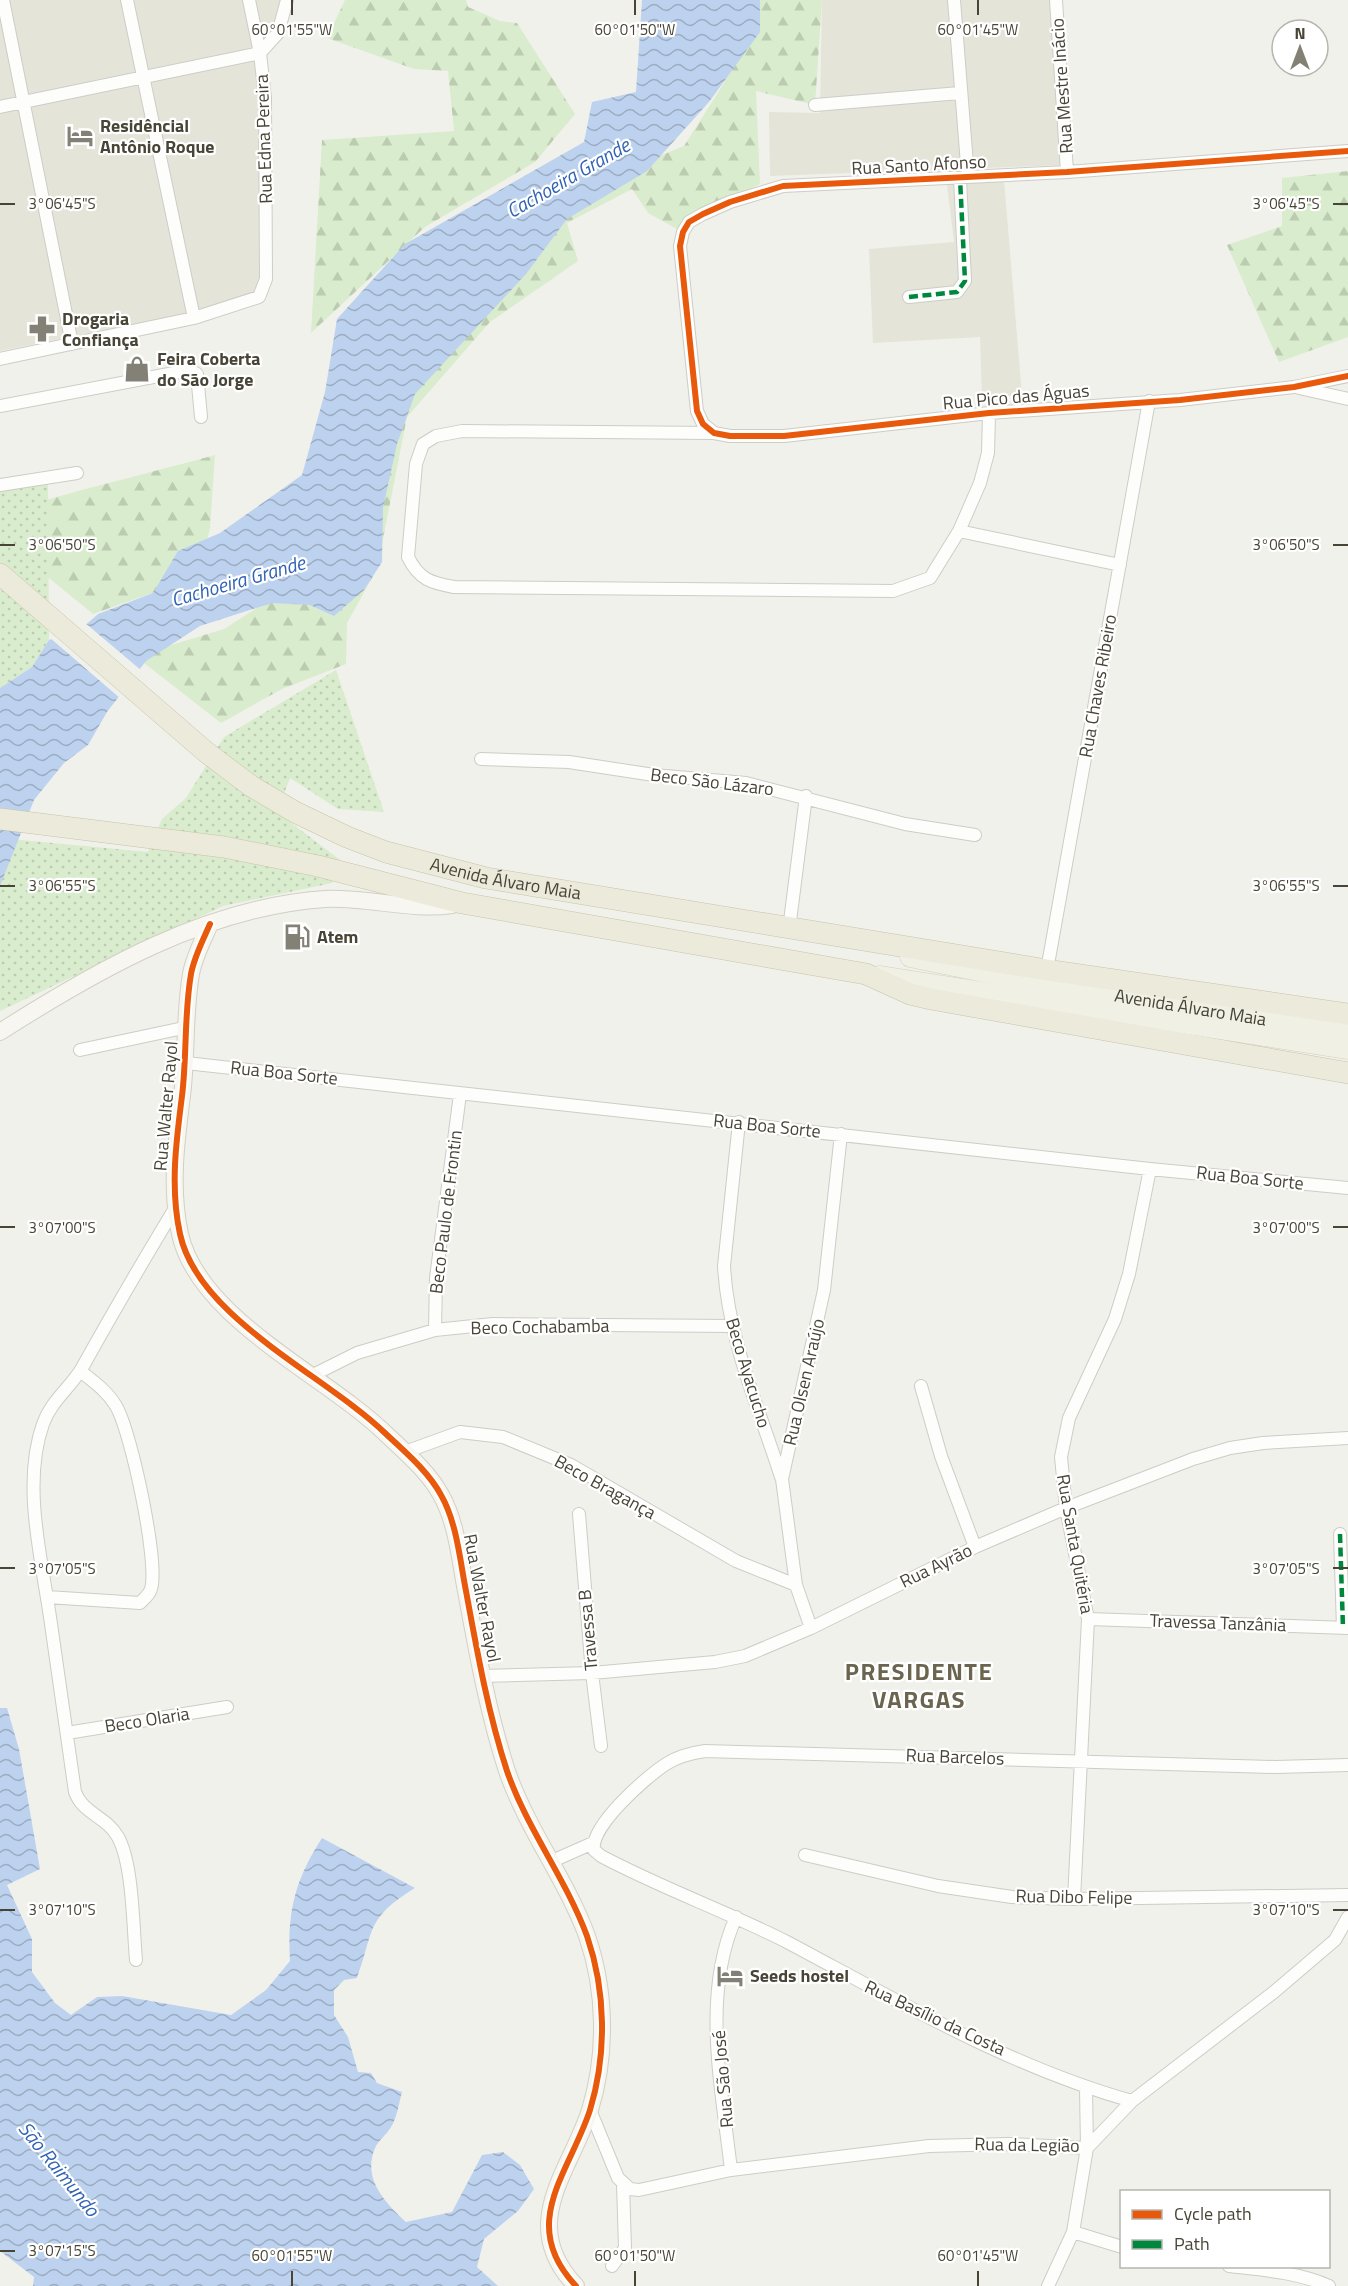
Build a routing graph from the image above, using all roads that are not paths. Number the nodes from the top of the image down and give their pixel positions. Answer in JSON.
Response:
{"nodes":[{"id":1,"x":3,"y":0,"type":"edge"},
{"id":2,"x":127,"y":0,"type":"edge"},
{"id":3,"x":249,"y":0,"type":"edge"},
{"id":4,"x":287,"y":0,"type":"edge"},
{"id":5,"x":954,"y":0,"type":"edge"},
{"id":6,"x":1056,"y":0,"type":"edge"},
{"id":7,"x":260,"y":53,"type":"junction"},
{"id":8,"x":143,"y":75,"type":"junction"},
{"id":9,"x":960,"y":93,"type":"junction"},
{"id":10,"x":25,"y":102,"type":"junction"},
{"id":11,"x":815,"y":105,"type":"dead end"},
{"id":12,"x":0,"y":107,"type":"edge"},
{"id":13,"x":1348,"y":151,"type":"edge"},
{"id":14,"x":1067,"y":171,"type":"junction"},
{"id":15,"x":964,"y":178,"type":"junction"},
{"id":16,"x":909,"y":297,"type":"dead end"},
{"id":17,"x":194,"y":318,"type":"junction"},
{"id":18,"x":72,"y":344,"type":"junction"},
{"id":19,"x":0,"y":359,"type":"edge"},
{"id":20,"x":1348,"y":376,"type":"edge"},
{"id":21,"x":1294,"y":387,"type":"junction"},
{"id":22,"x":1348,"y":399,"type":"edge"},
{"id":23,"x":1149,"y":401,"type":"junction"},
{"id":24,"x":0,"y":406,"type":"edge"},
{"id":25,"x":989,"y":413,"type":"junction"},
{"id":26,"x":201,"y":417,"type":"dead end"},
{"id":27,"x":714,"y":433,"type":"junction"},
{"id":28,"x":77,"y":473,"type":"dead end"},
{"id":29,"x":0,"y":484,"type":"edge"},
{"id":30,"x":959,"y":531,"type":"junction"},
{"id":31,"x":1120,"y":565,"type":"junction"},
{"id":32,"x":0,"y":574,"type":"edge"},
{"id":33,"x":481,"y":759,"type":"dead end"},
{"id":34,"x":806,"y":796,"type":"junction"},
{"id":35,"x":0,"y":819,"type":"edge"},
{"id":36,"x":975,"y":835,"type":"dead end"},
{"id":37,"x":462,"y":903,"type":"junction"},
{"id":38,"x":210,"y":924,"type":"junction"},
{"id":39,"x":789,"y":929,"type":"junction"},
{"id":40,"x":176,"y":938,"type":"junction"},
{"id":41,"x":191,"y":974,"type":"junction"},
{"id":42,"x":866,"y":974,"type":"junction"},
{"id":43,"x":1035,"y":984,"type":"junction"},
{"id":44,"x":1348,"y":1014,"type":"edge"},
{"id":45,"x":188,"y":1027,"type":"junction"},
{"id":46,"x":0,"y":1032,"type":"edge"},
{"id":47,"x":1348,"y":1033,"type":"edge"},
{"id":48,"x":1348,"y":1049,"type":"edge"},
{"id":49,"x":80,"y":1050,"type":"dead end"},
{"id":50,"x":186,"y":1063,"type":"junction"},
{"id":51,"x":1348,"y":1073,"type":"edge"},
{"id":52,"x":460,"y":1094,"type":"junction"},
{"id":53,"x":739,"y":1122,"type":"junction"},
{"id":54,"x":841,"y":1134,"type":"junction"},
{"id":55,"x":1150,"y":1169,"type":"junction"},
{"id":56,"x":1348,"y":1188,"type":"edge"},
{"id":57,"x":176,"y":1208,"type":"junction"},
{"id":58,"x":731,"y":1326,"type":"junction"},
{"id":59,"x":435,"y":1330,"type":"junction"},
{"id":60,"x":80,"y":1371,"type":"junction"},
{"id":61,"x":313,"y":1375,"type":"junction"},
{"id":62,"x":921,"y":1386,"type":"dead end"},
{"id":63,"x":1348,"y":1438,"type":"edge"},
{"id":64,"x":405,"y":1452,"type":"junction"},
{"id":65,"x":782,"y":1479,"type":"junction"},
{"id":66,"x":1066,"y":1508,"type":"junction"},
{"id":67,"x":579,"y":1514,"type":"dead end"},
{"id":68,"x":1340,"y":1534,"type":"dead end"},
{"id":69,"x":975,"y":1547,"type":"junction"},
{"id":70,"x":796,"y":1585,"type":"junction"},
{"id":71,"x":47,"y":1597,"type":"junction"},
{"id":72,"x":1088,"y":1619,"type":"junction"},
{"id":73,"x":811,"y":1628,"type":"junction"},
{"id":74,"x":1345,"y":1628,"type":"edge"},
{"id":75,"x":591,"y":1673,"type":"junction"},
{"id":76,"x":482,"y":1676,"type":"junction"},
{"id":77,"x":226,"y":1707,"type":"dead end"},
{"id":78,"x":67,"y":1733,"type":"junction"},
{"id":79,"x":601,"y":1746,"type":"dead end"},
{"id":80,"x":1080,"y":1762,"type":"junction"},
{"id":81,"x":1348,"y":1765,"type":"edge"},
{"id":82,"x":594,"y":1840,"type":"junction"},
{"id":83,"x":805,"y":1854,"type":"dead end"},
{"id":84,"x":550,"y":1862,"type":"junction"},
{"id":85,"x":1348,"y":1895,"type":"edge"},
{"id":86,"x":1074,"y":1899,"type":"junction"},
{"id":87,"x":736,"y":1917,"type":"junction"},
{"id":88,"x":1348,"y":1917,"type":"edge"},
{"id":89,"x":136,"y":1960,"type":"dead end"},
{"id":90,"x":1086,"y":2088,"type":"junction"},
{"id":91,"x":1132,"y":2101,"type":"junction"},
{"id":92,"x":590,"y":2110,"type":"junction"},
{"id":93,"x":1087,"y":2148,"type":"junction"},
{"id":94,"x":731,"y":2170,"type":"junction"},
{"id":95,"x":623,"y":2184,"type":"junction"},
{"id":96,"x":1073,"y":2232,"type":"junction"},
{"id":97,"x":1120,"y":2246,"type":"edge"},
{"id":98,"x":612,"y":2265,"type":"dead end"},
{"id":99,"x":1243,"y":2268,"type":"edge"},
{"id":100,"x":576,"y":2286,"type":"edge"},
{"id":101,"x":1048,"y":2286,"type":"edge"},
{"id":102,"x":1329,"y":2286,"type":"edge"}],
"edges":[{"from":1,"to":10,"type":"street"},
{"from":2,"to":8,"type":"street"},
{"from":3,"to":7,"type":"street","name":"Rua Edna Pereira"},
{"from":4,"to":7,"type":"street"},
{"from":5,"to":9,"type":"street"},
{"from":6,"to":14,"type":"street","name":"Rua Mestre Inácio"},
{"from":7,"to":8,"type":"street"},
{"from":7,"to":17,"type":"street","name":"Rua Edna Pereira"},
{"from":8,"to":10,"type":"street"},
{"from":8,"to":17,"type":"street"},
{"from":9,"to":11,"type":"street"},
{"from":9,"to":15,"type":"street"},
{"from":10,"to":12,"type":"street"},
{"from":10,"to":18,"type":"street"},
{"from":13,"to":14,"type":"street","name":"Rua Santo Afonso"},
{"from":14,"to":15,"type":"street","name":"Rua Santo Afonso"},
{"from":15,"to":16,"type":"street"},
{"from":15,"to":27,"type":"street","name":"Rua Santo Afonso"},
{"from":17,"to":18,"type":"street"},
{"from":18,"to":19,"type":"street"},
{"from":20,"to":21,"type":"street","name":"Rua Pico das Águas"},
{"from":21,"to":22,"type":"street"},
{"from":21,"to":23,"type":"street","name":"Rua Pico das Águas"},
{"from":23,"to":25,"type":"street","name":"Rua Pico das Águas"},
{"from":23,"to":31,"type":"street","name":"Rua Chaves Ribeiro"},
{"from":24,"to":26,"type":"street"},
{"from":25,"to":27,"type":"street","name":"Rua Pico das Águas"},
{"from":25,"to":30,"type":"street","name":"Rua Pico das Águas"},
{"from":27,"to":30,"type":"street","name":"Rua Pico das Águas"},
{"from":28,"to":29,"type":"street"},
{"from":30,"to":31,"type":"street"},
{"from":31,"to":43,"type":"street","name":"Rua Chaves Ribeiro"},
{"from":32,"to":39,"type":"highway","name":"Avenida Álvaro Maia"},
{"from":33,"to":34,"type":"street","name":"Beco São Lázaro"},
{"from":34,"to":36,"type":"street","name":"Beco São Lázaro"},
{"from":34,"to":39,"type":"street"},
{"from":35,"to":37,"type":"highway","name":"Avenida Álvaro Maia"},
{"from":37,"to":38,"type":"street","name":"Avenida Álvaro Maia"},
{"from":37,"to":42,"type":"highway","name":"Avenida Álvaro Maia"},
{"from":38,"to":40,"type":"street","name":"Avenida Álvaro Maia"},
{"from":38,"to":41,"type":"street","name":"Rua Walter Rayol"},
{"from":39,"to":43,"type":"highway","name":"Avenida Álvaro Maia"},
{"from":40,"to":41,"type":"street"},
{"from":40,"to":46,"type":"street","name":"Avenida Álvaro Maia"},
{"from":41,"to":45,"type":"street","name":"Rua Walter Rayol"},
{"from":42,"to":43,"type":"main road","name":"Avenida Álvaro Maia"},
{"from":42,"to":51,"type":"highway"},
{"from":43,"to":44,"type":"highway","name":"Avenida Álvaro Maia"},
{"from":43,"to":47,"type":"main road","name":"Avenida Álvaro Maia"},
{"from":43,"to":48,"type":"main road"},
{"from":45,"to":49,"type":"street"},
{"from":45,"to":50,"type":"street","name":"Rua Walter Rayol"},
{"from":50,"to":52,"type":"street","name":"Rua Boa Sorte"},
{"from":50,"to":57,"type":"street","name":"Rua Walter Rayol"},
{"from":52,"to":53,"type":"street","name":"Rua Boa Sorte"},
{"from":52,"to":59,"type":"street","name":"Beco Paulo de Frontin"},
{"from":53,"to":54,"type":"street","name":"Rua Boa Sorte"},
{"from":53,"to":58,"type":"street","name":"Beco Ayacucho"},
{"from":54,"to":55,"type":"street","name":"Rua Boa Sorte"},
{"from":54,"to":65,"type":"street","name":"Rua Olsen Araújo"},
{"from":55,"to":56,"type":"street","name":"Rua Boa Sorte"},
{"from":55,"to":66,"type":"street","name":"Rua Santa Quitéria"},
{"from":57,"to":60,"type":"street"},
{"from":57,"to":61,"type":"street","name":"Rua Walter Rayol"},
{"from":58,"to":59,"type":"street","name":"Beco Cochabamba"},
{"from":58,"to":65,"type":"street","name":"Beco Ayacucho"},
{"from":59,"to":61,"type":"street","name":"Beco Cochabamba"},
{"from":60,"to":71,"type":"street"},
{"from":60,"to":71,"type":"street"},
{"from":61,"to":64,"type":"street","name":"Rua Walter Rayol"},
{"from":62,"to":69,"type":"street"},
{"from":63,"to":66,"type":"street","name":"Rua Ayrão"},
{"from":64,"to":70,"type":"street","name":"Beco Bragança"},
{"from":64,"to":76,"type":"street","name":"Rua Walter Rayol"},
{"from":65,"to":70,"type":"street","name":"Rua Olsen Araújo"},
{"from":66,"to":69,"type":"street","name":"Rua Ayrão"},
{"from":66,"to":72,"type":"street","name":"Rua Santa Quitéria"},
{"from":67,"to":75,"type":"street","name":"Travessa B"},
{"from":68,"to":74,"type":"street"},
{"from":69,"to":73,"type":"street","name":"Rua Ayrão"},
{"from":70,"to":73,"type":"street","name":"Rua Olsen Araújo"},
{"from":71,"to":78,"type":"street"},
{"from":72,"to":74,"type":"street","name":"Travessa Tanzânia"},
{"from":72,"to":80,"type":"street","name":"Rua Santa Quitéria"},
{"from":73,"to":75,"type":"street","name":"Rua Ayrão"},
{"from":75,"to":76,"type":"street","name":"Rua Ayrão"},
{"from":75,"to":79,"type":"street","name":"Travessa B"},
{"from":76,"to":84,"type":"street","name":"Rua Walter Rayol"},
{"from":77,"to":78,"type":"street","name":"Beco Olaria"},
{"from":78,"to":89,"type":"street"},
{"from":80,"to":81,"type":"street","name":"Rua Barcelos"},
{"from":80,"to":82,"type":"street","name":"Rua Barcelos"},
{"from":80,"to":86,"type":"street","name":"Rua Santa Quitéria"},
{"from":82,"to":84,"type":"street"},
{"from":82,"to":87,"type":"street","name":"Rua Basílio da Costa"},
{"from":83,"to":86,"type":"street","name":"Rua Dibo Felipe"},
{"from":84,"to":92,"type":"street","name":"Rua Walter Rayol"},
{"from":85,"to":86,"type":"street","name":"Rua Dibo Felipe"},
{"from":87,"to":90,"type":"street","name":"Rua Basílio da Costa"},
{"from":87,"to":94,"type":"street","name":"Rua São José"},
{"from":88,"to":91,"type":"street","name":"Rua da Legião"},
{"from":90,"to":91,"type":"street","name":"Rua Basílio da Costa"},
{"from":90,"to":93,"type":"street"},
{"from":91,"to":93,"type":"street","name":"Rua da Legião"},
{"from":92,"to":95,"type":"street"},
{"from":92,"to":100,"type":"street","name":"Rua Walter Rayol"},
{"from":93,"to":94,"type":"street","name":"Rua da Legião"},
{"from":93,"to":96,"type":"street"},
{"from":94,"to":95,"type":"street","name":"Rua da Legião"},
{"from":95,"to":98,"type":"street"},
{"from":96,"to":97,"type":"street"},
{"from":96,"to":101,"type":"street"},
{"from":99,"to":102,"type":"street"}]}
